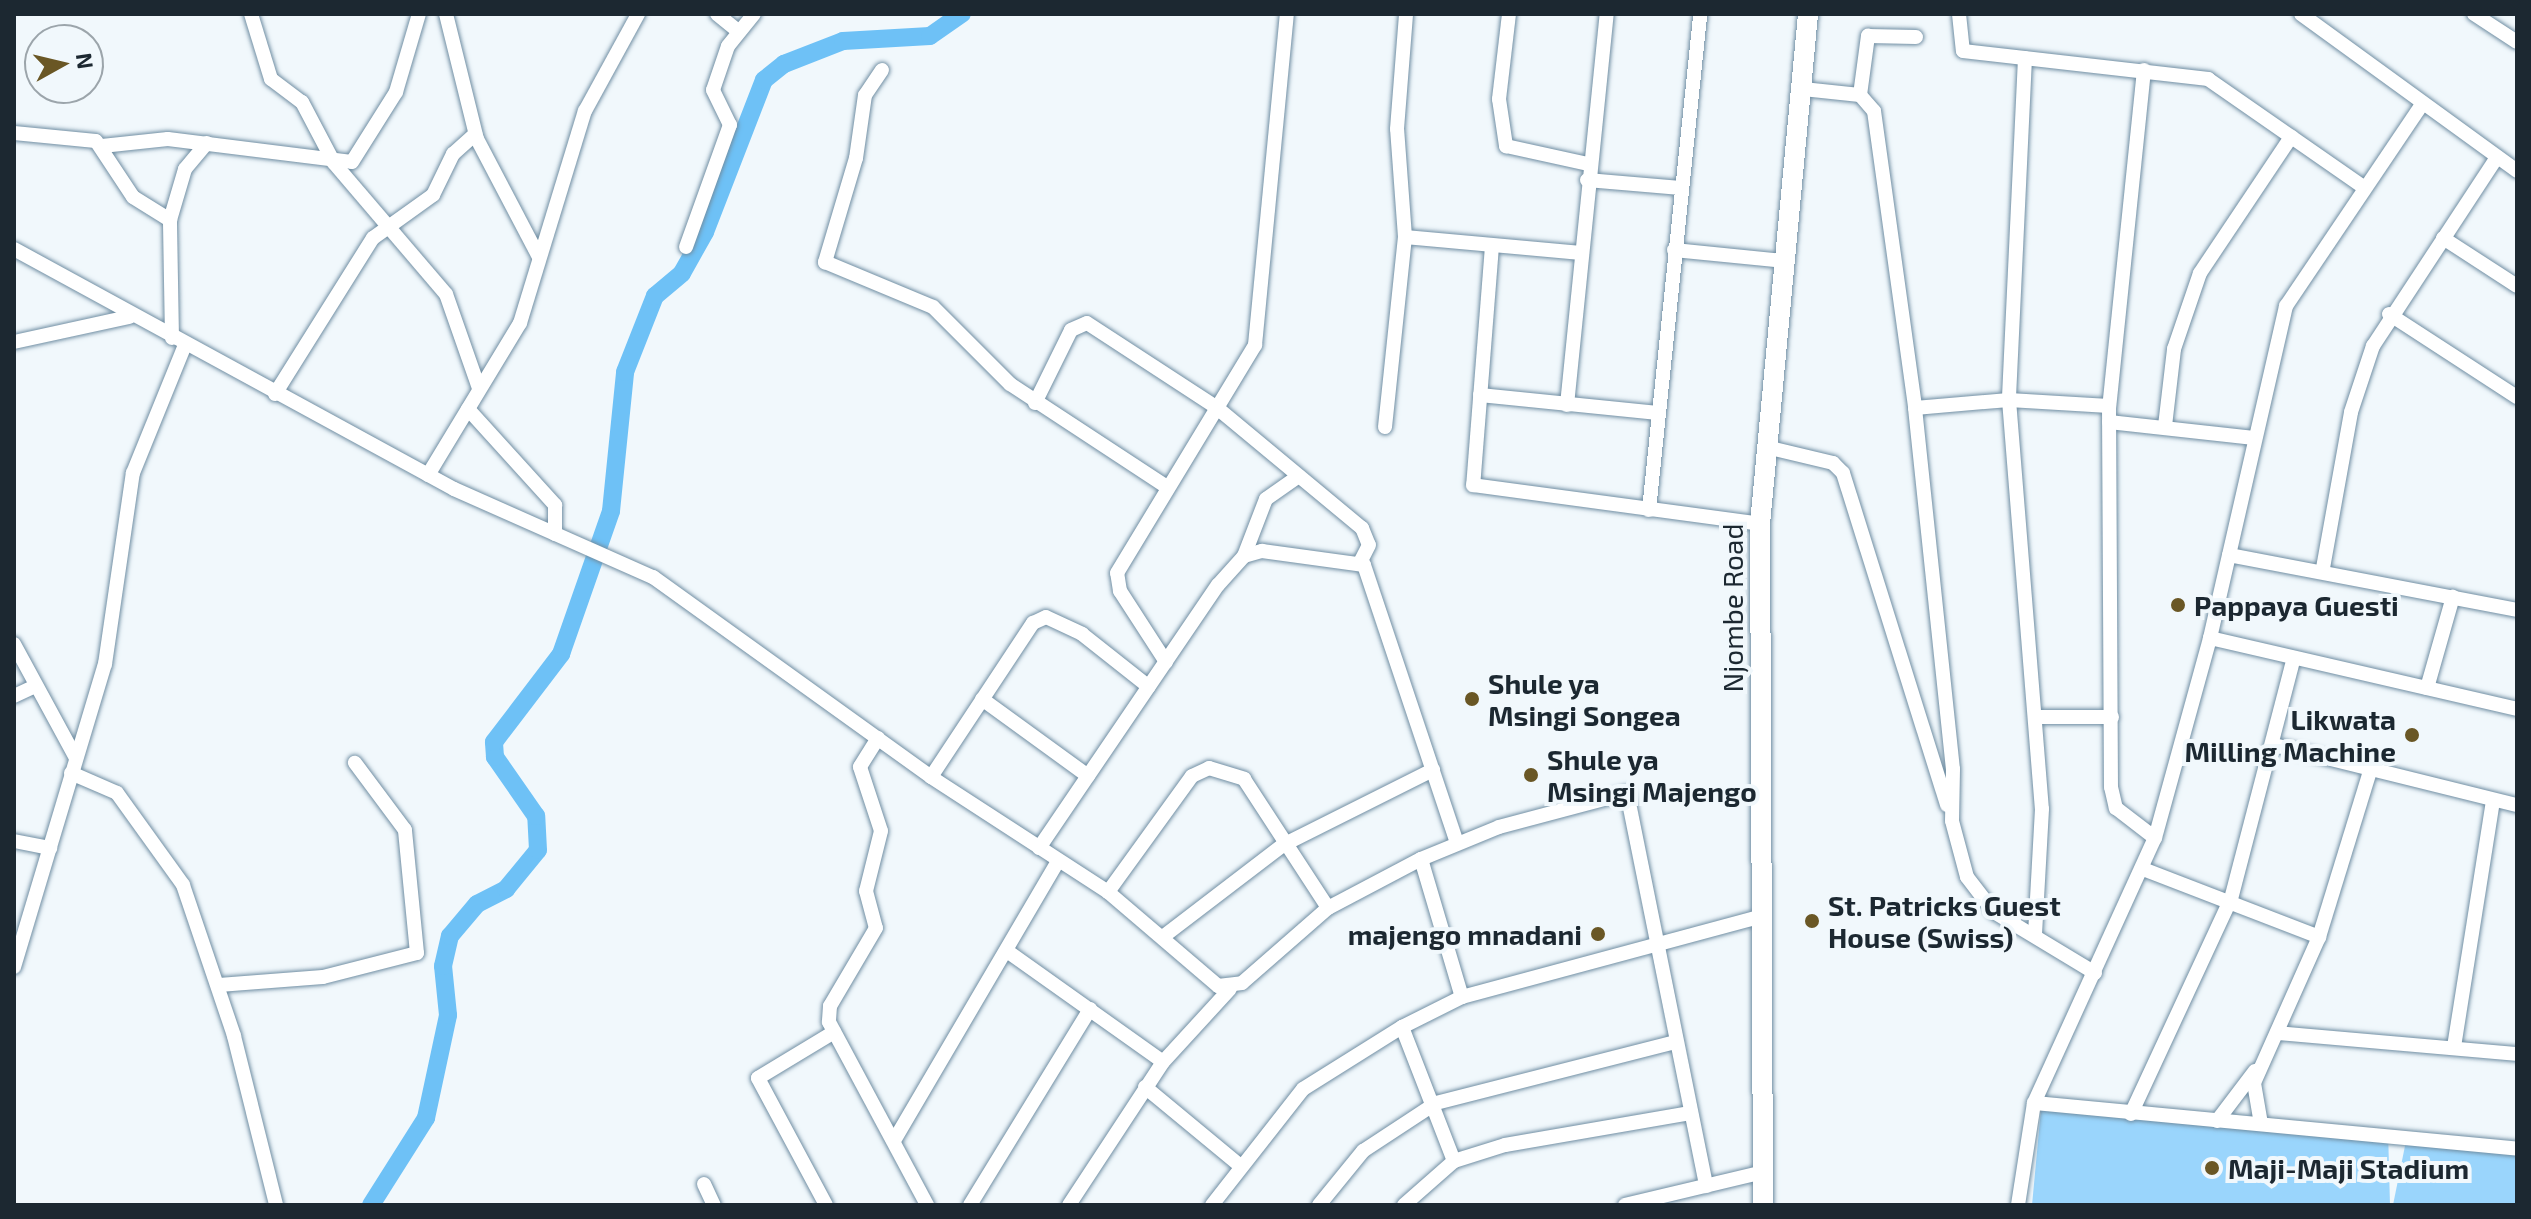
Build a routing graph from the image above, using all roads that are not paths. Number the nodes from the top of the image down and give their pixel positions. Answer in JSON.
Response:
{"nodes":[{"id":1,"x":251,"y":14,"type":"edge"},
{"id":2,"x":419,"y":14,"type":"edge"},
{"id":3,"x":446,"y":14,"type":"edge"},
{"id":4,"x":638,"y":14,"type":"edge"},
{"id":5,"x":717,"y":14,"type":"edge"},
{"id":6,"x":754,"y":14,"type":"edge"},
{"id":7,"x":1287,"y":14,"type":"edge"},
{"id":8,"x":1406,"y":14,"type":"edge"},
{"id":9,"x":1509,"y":14,"type":"edge"},
{"id":10,"x":1607,"y":14,"type":"edge"},
{"id":11,"x":1700,"y":14,"type":"edge"},
{"id":12,"x":1808,"y":14,"type":"edge"},
{"id":13,"x":1959,"y":14,"type":"edge"},
{"id":14,"x":2474,"y":14,"type":"edge"},
{"id":15,"x":2305,"y":15,"type":"edge"},
{"id":16,"x":738,"y":31,"type":"junction"},
{"id":17,"x":1916,"y":37,"type":"dead end"},
{"id":18,"x":2517,"y":42,"type":"edge"},
{"id":19,"x":2025,"y":58,"type":"junction"},
{"id":20,"x":882,"y":70,"type":"dead end"},
{"id":21,"x":2144,"y":70,"type":"junction"},
{"id":22,"x":1803,"y":89,"type":"junction"},
{"id":23,"x":1860,"y":95,"type":"junction"},
{"id":24,"x":1278,"y":97,"type":"junction"},
{"id":25,"x":2421,"y":106,"type":"junction"},
{"id":26,"x":1265,"y":113,"type":"dead end"},
{"id":27,"x":14,"y":133,"type":"edge"},
{"id":28,"x":475,"y":134,"type":"junction"},
{"id":29,"x":2291,"y":137,"type":"junction"},
{"id":30,"x":207,"y":143,"type":"junction"},
{"id":31,"x":102,"y":146,"type":"junction"},
{"id":32,"x":2497,"y":157,"type":"junction"},
{"id":33,"x":334,"y":163,"type":"junction"},
{"id":34,"x":1588,"y":164,"type":"junction"},
{"id":35,"x":2517,"y":171,"type":"edge"},
{"id":36,"x":1587,"y":180,"type":"junction"},
{"id":37,"x":1681,"y":188,"type":"junction"},
{"id":38,"x":2365,"y":188,"type":"junction"},
{"id":39,"x":170,"y":220,"type":"junction"},
{"id":40,"x":387,"y":223,"type":"junction"},
{"id":41,"x":1405,"y":237,"type":"junction"},
{"id":42,"x":2443,"y":238,"type":"junction"},
{"id":43,"x":1492,"y":246,"type":"junction"},
{"id":44,"x":686,"y":247,"type":"dead end"},
{"id":45,"x":14,"y":249,"type":"edge"},
{"id":46,"x":1674,"y":250,"type":"junction"},
{"id":47,"x":1581,"y":253,"type":"junction"},
{"id":48,"x":539,"y":261,"type":"junction"},
{"id":49,"x":1785,"y":261,"type":"junction"},
{"id":50,"x":2517,"y":286,"type":"edge"},
{"id":51,"x":2389,"y":314,"type":"junction"},
{"id":52,"x":129,"y":317,"type":"junction"},
{"id":53,"x":179,"y":341,"type":"junction"},
{"id":54,"x":14,"y":342,"type":"edge"},
{"id":55,"x":479,"y":388,"type":"junction"},
{"id":56,"x":275,"y":394,"type":"junction"},
{"id":57,"x":1480,"y":395,"type":"junction"},
{"id":58,"x":2517,"y":397,"type":"edge"},
{"id":59,"x":2009,"y":400,"type":"junction"},
{"id":60,"x":1035,"y":403,"type":"junction"},
{"id":61,"x":1567,"y":405,"type":"junction"},
{"id":62,"x":2109,"y":406,"type":"junction"},
{"id":63,"x":1216,"y":407,"type":"junction"},
{"id":64,"x":1915,"y":408,"type":"junction"},
{"id":65,"x":468,"y":409,"type":"junction"},
{"id":66,"x":1658,"y":413,"type":"junction"},
{"id":67,"x":2109,"y":422,"type":"junction"},
{"id":68,"x":2165,"y":426,"type":"junction"},
{"id":69,"x":1385,"y":427,"type":"dead end"},
{"id":70,"x":2254,"y":438,"type":"junction"},
{"id":71,"x":1766,"y":447,"type":"junction"},
{"id":72,"x":428,"y":475,"type":"junction"},
{"id":73,"x":1299,"y":476,"type":"junction"},
{"id":74,"x":1167,"y":487,"type":"junction"},
{"id":75,"x":1649,"y":510,"type":"junction"},
{"id":76,"x":1760,"y":524,"type":"junction"},
{"id":77,"x":555,"y":534,"type":"junction"},
{"id":78,"x":2229,"y":555,"type":"junction"},
{"id":79,"x":1244,"y":556,"type":"junction"},
{"id":80,"x":1361,"y":561,"type":"junction"},
{"id":81,"x":2323,"y":568,"type":"junction"},
{"id":82,"x":2453,"y":597,"type":"junction"},
{"id":83,"x":2517,"y":609,"type":"edge"},
{"id":84,"x":2210,"y":638,"type":"junction"},
{"id":85,"x":14,"y":644,"type":"edge"},
{"id":86,"x":2294,"y":658,"type":"junction"},
{"id":87,"x":1166,"y":662,"type":"junction"},
{"id":88,"x":35,"y":686,"type":"junction"},
{"id":89,"x":1149,"y":687,"type":"junction"},
{"id":90,"x":2427,"y":688,"type":"junction"},
{"id":91,"x":14,"y":696,"type":"edge"},
{"id":92,"x":982,"y":699,"type":"junction"},
{"id":93,"x":2517,"y":709,"type":"edge"},
{"id":94,"x":2037,"y":717,"type":"junction"},
{"id":95,"x":2112,"y":717,"type":"junction"},
{"id":96,"x":878,"y":738,"type":"junction"},
{"id":97,"x":2274,"y":745,"type":"junction"},
{"id":98,"x":76,"y":758,"type":"junction"},
{"id":99,"x":355,"y":763,"type":"dead end"},
{"id":100,"x":1433,"y":770,"type":"junction"},
{"id":101,"x":2370,"y":771,"type":"junction"},
{"id":102,"x":71,"y":773,"type":"junction"},
{"id":103,"x":1088,"y":776,"type":"junction"},
{"id":104,"x":931,"y":777,"type":"junction"},
{"id":105,"x":2493,"y":801,"type":"junction"},
{"id":106,"x":2517,"y":805,"type":"edge"},
{"id":107,"x":1952,"y":821,"type":"junction"},
{"id":108,"x":2155,"y":838,"type":"junction"},
{"id":109,"x":14,"y":841,"type":"edge"},
{"id":110,"x":1457,"y":843,"type":"junction"},
{"id":111,"x":1283,"y":845,"type":"junction"},
{"id":112,"x":50,"y":848,"type":"junction"},
{"id":113,"x":1039,"y":848,"type":"junction"},
{"id":114,"x":1421,"y":859,"type":"junction"},
{"id":115,"x":1058,"y":861,"type":"junction"},
{"id":116,"x":2143,"y":869,"type":"junction"},
{"id":117,"x":1108,"y":892,"type":"junction"},
{"id":118,"x":2231,"y":899,"type":"junction"},
{"id":119,"x":1328,"y":908,"type":"junction"},
{"id":120,"x":1763,"y":916,"type":"junction"},
{"id":121,"x":19,"y":931,"type":"edge"},
{"id":122,"x":2035,"y":934,"type":"junction"},
{"id":123,"x":1164,"y":936,"type":"junction"},
{"id":124,"x":2319,"y":937,"type":"junction"},
{"id":125,"x":1657,"y":941,"type":"junction"},
{"id":126,"x":1007,"y":951,"type":"junction"},
{"id":127,"x":14,"y":967,"type":"edge"},
{"id":128,"x":2095,"y":973,"type":"junction"},
{"id":129,"x":219,"y":985,"type":"junction"},
{"id":130,"x":1230,"y":989,"type":"junction"},
{"id":131,"x":1462,"y":997,"type":"junction"},
{"id":132,"x":1090,"y":1009,"type":"junction"},
{"id":133,"x":1402,"y":1027,"type":"junction"},
{"id":134,"x":834,"y":1032,"type":"junction"},
{"id":135,"x":2277,"y":1033,"type":"junction"},
{"id":136,"x":1675,"y":1042,"type":"junction"},
{"id":137,"x":2454,"y":1047,"type":"junction"},
{"id":138,"x":2517,"y":1054,"type":"edge"},
{"id":139,"x":1163,"y":1062,"type":"junction"},
{"id":140,"x":2260,"y":1064,"type":"junction"},
{"id":141,"x":1145,"y":1087,"type":"junction"},
{"id":142,"x":1436,"y":1103,"type":"junction"},
{"id":143,"x":2034,"y":1103,"type":"junction"},
{"id":144,"x":1690,"y":1113,"type":"junction"},
{"id":145,"x":2131,"y":1114,"type":"junction"},
{"id":146,"x":2217,"y":1121,"type":"junction"},
{"id":147,"x":2261,"y":1124,"type":"junction"},
{"id":148,"x":895,"y":1139,"type":"junction"},
{"id":149,"x":2517,"y":1149,"type":"edge"},
{"id":150,"x":1454,"y":1161,"type":"junction"},
{"id":151,"x":1238,"y":1164,"type":"junction"},
{"id":152,"x":1764,"y":1172,"type":"junction"},
{"id":153,"x":704,"y":1184,"type":"dead end"},
{"id":154,"x":1706,"y":1186,"type":"junction"},
{"id":155,"x":276,"y":1205,"type":"edge"},
{"id":156,"x":714,"y":1205,"type":"edge"},
{"id":157,"x":826,"y":1205,"type":"edge"},
{"id":158,"x":927,"y":1205,"type":"edge"},
{"id":159,"x":970,"y":1205,"type":"edge"},
{"id":160,"x":1069,"y":1205,"type":"edge"},
{"id":161,"x":1212,"y":1205,"type":"edge"},
{"id":162,"x":1319,"y":1205,"type":"edge"},
{"id":163,"x":1404,"y":1205,"type":"edge"},
{"id":164,"x":1625,"y":1205,"type":"edge"},
{"id":165,"x":1763,"y":1205,"type":"edge"},
{"id":166,"x":2018,"y":1205,"type":"edge"}],
"edges":[{"from":1,"to":33,"type":"street"},
{"from":2,"to":33,"type":"street"},
{"from":3,"to":28,"type":"street"},
{"from":4,"to":48,"type":"street"},
{"from":5,"to":16,"type":"street"},
{"from":6,"to":16,"type":"street"},
{"from":7,"to":24,"type":"street"},
{"from":8,"to":41,"type":"street"},
{"from":9,"to":34,"type":"street"},
{"from":10,"to":34,"type":"street"},
{"from":11,"to":37,"type":"street"},
{"from":12,"to":22,"type":"highway","name":"Njombe Road"},
{"from":13,"to":19,"type":"street"},
{"from":14,"to":18,"type":"street"},
{"from":15,"to":25,"type":"street"},
{"from":16,"to":44,"type":"street"},
{"from":17,"to":23,"type":"street"},
{"from":19,"to":21,"type":"street"},
{"from":19,"to":59,"type":"street"},
{"from":20,"to":60,"type":"street"},
{"from":21,"to":29,"type":"street"},
{"from":21,"to":62,"type":"street"},
{"from":22,"to":23,"type":"street"},
{"from":22,"to":49,"type":"highway","name":"Njombe Road"},
{"from":23,"to":64,"type":"street"},
{"from":24,"to":26,"type":"street"},
{"from":24,"to":63,"type":"street"},
{"from":25,"to":32,"type":"street"},
{"from":25,"to":38,"type":"street"},
{"from":27,"to":31,"type":"street"},
{"from":28,"to":40,"type":"street"},
{"from":28,"to":48,"type":"street"},
{"from":29,"to":38,"type":"street"},
{"from":29,"to":68,"type":"street"},
{"from":30,"to":31,"type":"street"},
{"from":30,"to":33,"type":"street"},
{"from":30,"to":39,"type":"street"},
{"from":31,"to":39,"type":"street"},
{"from":32,"to":35,"type":"street"},
{"from":32,"to":42,"type":"street"},
{"from":33,"to":40,"type":"street"},
{"from":34,"to":36,"type":"street"},
{"from":36,"to":37,"type":"street"},
{"from":36,"to":47,"type":"street"},
{"from":37,"to":46,"type":"street"},
{"from":38,"to":70,"type":"street"},
{"from":39,"to":53,"type":"street"},
{"from":40,"to":55,"type":"street"},
{"from":40,"to":56,"type":"street"},
{"from":41,"to":43,"type":"street"},
{"from":41,"to":69,"type":"street"},
{"from":42,"to":50,"type":"street"},
{"from":42,"to":51,"type":"street"},
{"from":43,"to":47,"type":"street"},
{"from":43,"to":57,"type":"street"},
{"from":45,"to":52,"type":"street"},
{"from":46,"to":49,"type":"street"},
{"from":46,"to":66,"type":"street"},
{"from":47,"to":61,"type":"street"},
{"from":48,"to":55,"type":"street"},
{"from":49,"to":71,"type":"highway","name":"Njombe Road"},
{"from":51,"to":58,"type":"street"},
{"from":51,"to":81,"type":"street"},
{"from":52,"to":53,"type":"street"},
{"from":52,"to":54,"type":"street"},
{"from":53,"to":56,"type":"street"},
{"from":53,"to":98,"type":"street"},
{"from":55,"to":65,"type":"street"},
{"from":56,"to":72,"type":"street"},
{"from":57,"to":61,"type":"street"},
{"from":57,"to":75,"type":"street"},
{"from":59,"to":62,"type":"street"},
{"from":59,"to":64,"type":"street"},
{"from":59,"to":94,"type":"street"},
{"from":60,"to":63,"type":"street"},
{"from":60,"to":74,"type":"street"},
{"from":61,"to":66,"type":"street"},
{"from":62,"to":67,"type":"street"},
{"from":63,"to":73,"type":"street"},
{"from":63,"to":74,"type":"street"},
{"from":64,"to":107,"type":"street"},
{"from":65,"to":72,"type":"street"},
{"from":65,"to":77,"type":"street"},
{"from":66,"to":75,"type":"street"},
{"from":67,"to":68,"type":"street"},
{"from":67,"to":95,"type":"street"},
{"from":68,"to":70,"type":"street"},
{"from":70,"to":78,"type":"street"},
{"from":71,"to":76,"type":"highway","name":"Njombe Road"},
{"from":71,"to":107,"type":"street"},
{"from":72,"to":77,"type":"street"},
{"from":73,"to":79,"type":"street"},
{"from":73,"to":80,"type":"street"},
{"from":74,"to":87,"type":"street"},
{"from":75,"to":76,"type":"street"},
{"from":76,"to":120,"type":"highway","name":"Njombe Road"},
{"from":77,"to":96,"type":"street"},
{"from":78,"to":81,"type":"street"},
{"from":78,"to":84,"type":"street"},
{"from":79,"to":80,"type":"street"},
{"from":79,"to":87,"type":"street"},
{"from":80,"to":100,"type":"street"},
{"from":81,"to":82,"type":"street"},
{"from":82,"to":83,"type":"street"},
{"from":82,"to":90,"type":"street"},
{"from":84,"to":86,"type":"street"},
{"from":84,"to":108,"type":"street"},
{"from":85,"to":88,"type":"street"},
{"from":86,"to":90,"type":"street"},
{"from":86,"to":97,"type":"street"},
{"from":87,"to":89,"type":"street"},
{"from":88,"to":91,"type":"street"},
{"from":88,"to":98,"type":"street"},
{"from":89,"to":92,"type":"street"},
{"from":89,"to":103,"type":"street"},
{"from":90,"to":93,"type":"street"},
{"from":92,"to":103,"type":"street"},
{"from":92,"to":104,"type":"street"},
{"from":94,"to":95,"type":"street"},
{"from":94,"to":122,"type":"street"},
{"from":95,"to":108,"type":"street"},
{"from":96,"to":104,"type":"street"},
{"from":96,"to":134,"type":"street"},
{"from":97,"to":101,"type":"street"},
{"from":97,"to":118,"type":"street"},
{"from":98,"to":102,"type":"street"},
{"from":99,"to":129,"type":"street"},
{"from":100,"to":110,"type":"street"},
{"from":100,"to":111,"type":"street"},
{"from":101,"to":105,"type":"street"},
{"from":101,"to":124,"type":"street"},
{"from":102,"to":112,"type":"street"},
{"from":102,"to":129,"type":"street"},
{"from":103,"to":113,"type":"street"},
{"from":104,"to":113,"type":"street"},
{"from":105,"to":106,"type":"street"},
{"from":105,"to":137,"type":"street"},
{"from":107,"to":122,"type":"street"},
{"from":108,"to":116,"type":"street"},
{"from":109,"to":112,"type":"street"},
{"from":110,"to":114,"type":"street"},
{"from":110,"to":125,"type":"street"},
{"from":111,"to":117,"type":"street"},
{"from":111,"to":119,"type":"street"},
{"from":111,"to":123,"type":"street"},
{"from":112,"to":121,"type":"street"},
{"from":113,"to":115,"type":"street"},
{"from":114,"to":119,"type":"street"},
{"from":114,"to":131,"type":"street"},
{"from":115,"to":117,"type":"street"},
{"from":115,"to":126,"type":"street"},
{"from":116,"to":118,"type":"street"},
{"from":116,"to":128,"type":"street"},
{"from":117,"to":123,"type":"street"},
{"from":118,"to":124,"type":"street"},
{"from":118,"to":145,"type":"street"},
{"from":119,"to":130,"type":"street"},
{"from":120,"to":125,"type":"street"},
{"from":120,"to":152,"type":"highway","name":"Njombe Road"},
{"from":121,"to":127,"type":"street"},
{"from":122,"to":128,"type":"street"},
{"from":123,"to":130,"type":"street"},
{"from":124,"to":135,"type":"street"},
{"from":125,"to":131,"type":"street"},
{"from":125,"to":136,"type":"street"},
{"from":126,"to":132,"type":"street"},
{"from":126,"to":148,"type":"street"},
{"from":128,"to":143,"type":"street"},
{"from":129,"to":155,"type":"street"},
{"from":130,"to":139,"type":"street"},
{"from":131,"to":133,"type":"street"},
{"from":132,"to":139,"type":"street"},
{"from":132,"to":159,"type":"street"},
{"from":133,"to":142,"type":"street"},
{"from":133,"to":151,"type":"street"},
{"from":134,"to":148,"type":"street"},
{"from":134,"to":157,"type":"street"},
{"from":135,"to":137,"type":"street"},
{"from":135,"to":140,"type":"street"},
{"from":136,"to":142,"type":"street"},
{"from":136,"to":144,"type":"street"},
{"from":137,"to":138,"type":"street"},
{"from":139,"to":141,"type":"street"},
{"from":140,"to":146,"type":"street"},
{"from":140,"to":147,"type":"street"},
{"from":141,"to":151,"type":"street"},
{"from":141,"to":160,"type":"street"},
{"from":142,"to":150,"type":"street"},
{"from":142,"to":162,"type":"street"},
{"from":143,"to":145,"type":"street"},
{"from":143,"to":166,"type":"street"},
{"from":144,"to":150,"type":"street"},
{"from":144,"to":154,"type":"street"},
{"from":145,"to":146,"type":"street"},
{"from":146,"to":147,"type":"street"},
{"from":147,"to":149,"type":"street"},
{"from":148,"to":158,"type":"street"},
{"from":150,"to":163,"type":"street"},
{"from":151,"to":161,"type":"street"},
{"from":152,"to":154,"type":"street"},
{"from":152,"to":165,"type":"highway","name":"Njombe Road"},
{"from":153,"to":156,"type":"street"},
{"from":154,"to":164,"type":"street"}]}
